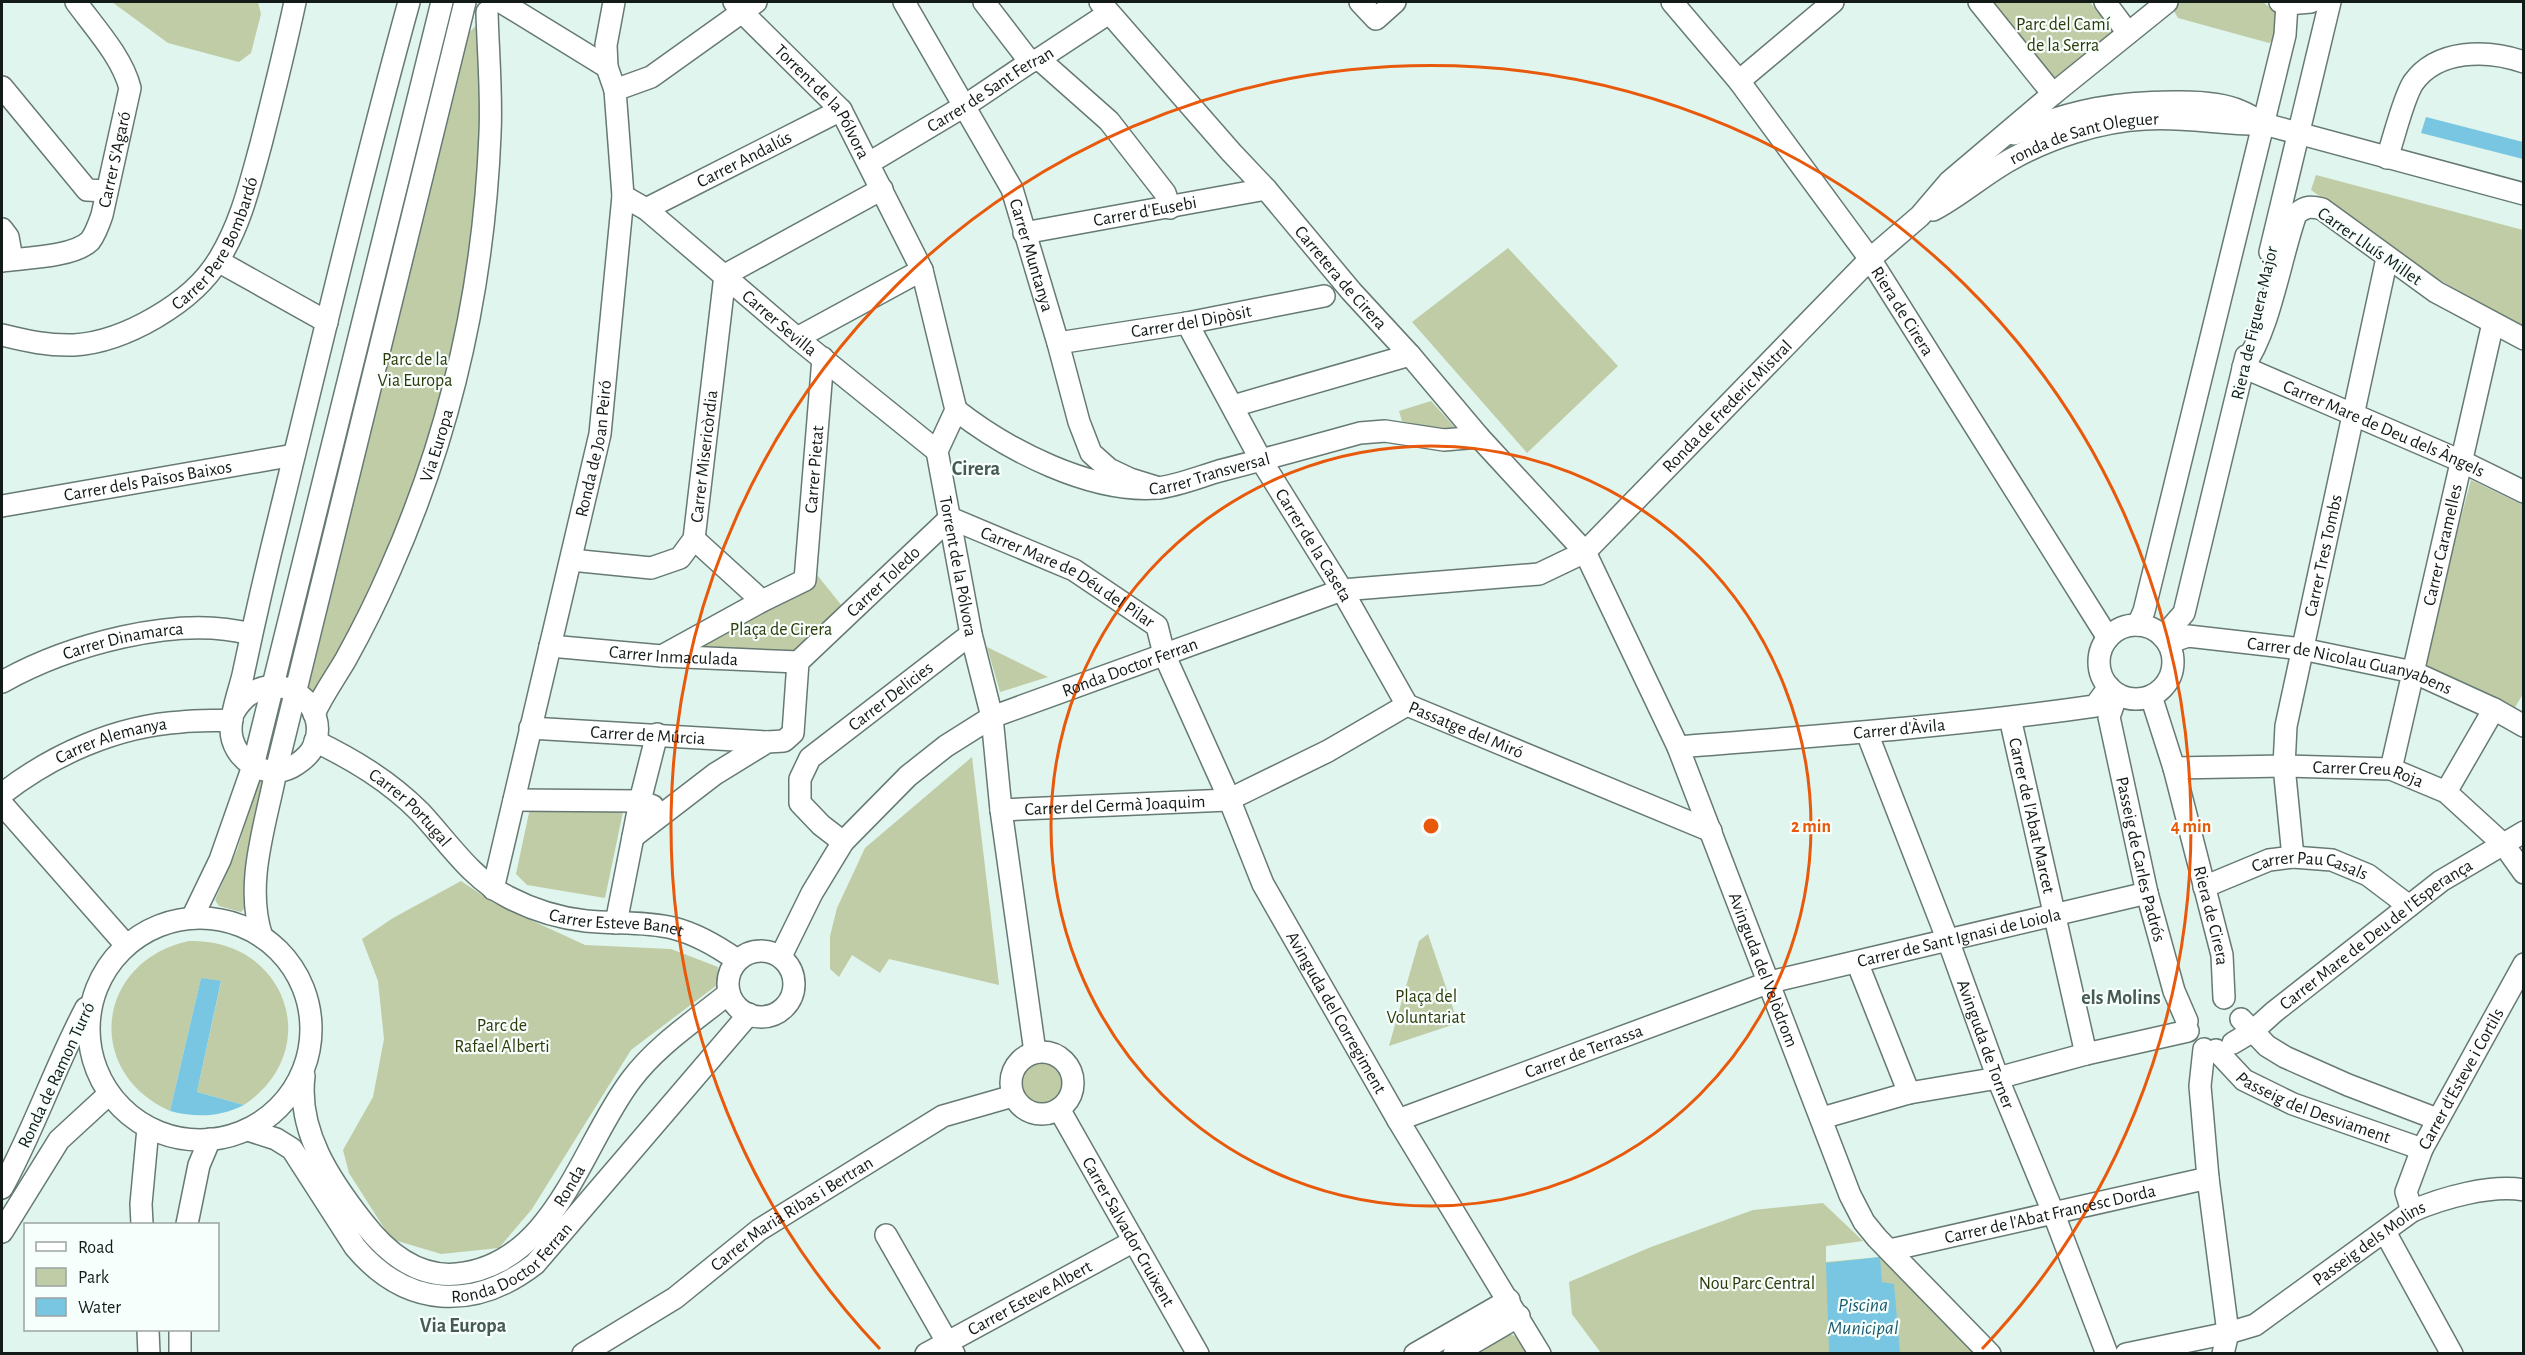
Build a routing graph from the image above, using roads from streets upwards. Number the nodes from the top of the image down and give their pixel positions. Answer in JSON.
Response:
{"nodes":[{"id":1,"x":76,"y":2,"type":"edge"},
{"id":2,"x":295,"y":2,"type":"edge"},
{"id":3,"x":409,"y":2,"type":"edge"},
{"id":4,"x":422,"y":2,"type":"edge"},
{"id":5,"x":614,"y":2,"type":"edge"},
{"id":6,"x":904,"y":2,"type":"edge"},
{"id":7,"x":984,"y":2,"type":"edge"},
{"id":8,"x":1360,"y":2,"type":"edge"},
{"id":9,"x":1395,"y":2,"type":"edge"},
{"id":10,"x":1672,"y":2,"type":"edge"},
{"id":11,"x":1833,"y":2,"type":"edge"},
{"id":12,"x":1979,"y":2,"type":"edge"},
{"id":13,"x":2105,"y":2,"type":"edge"},
{"id":14,"x":2167,"y":2,"type":"edge"},
{"id":15,"x":2311,"y":2,"type":"edge"},
{"id":16,"x":2330,"y":2,"type":"edge"},
{"id":17,"x":2283,"y":3,"type":"edge"},
{"id":18,"x":494,"y":5,"type":"edge"},
{"id":19,"x":744,"y":5,"type":"edge"},
{"id":20,"x":1104,"y":7,"type":"edge"},
{"id":21,"x":440,"y":9,"type":"edge"},
{"id":22,"x":462,"y":12,"type":"edge"},
{"id":23,"x":2128,"y":33,"type":"junction"},
{"id":24,"x":1035,"y":61,"type":"junction"},
{"id":25,"x":2523,"y":62,"type":"edge"},
{"id":26,"x":607,"y":67,"type":"junction"},
{"id":27,"x":1739,"y":81,"type":"junction"},
{"id":28,"x":2,"y":87,"type":"edge"},
{"id":29,"x":615,"y":90,"type":"junction"},
{"id":30,"x":2053,"y":94,"type":"junction"},
{"id":31,"x":966,"y":105,"type":"junction"},
{"id":32,"x":841,"y":110,"type":"junction"},
{"id":33,"x":2264,"y":124,"type":"junction"},
{"id":34,"x":2299,"y":132,"type":"junction"},
{"id":35,"x":1997,"y":141,"type":"junction"},
{"id":36,"x":2387,"y":158,"type":"junction"},
{"id":37,"x":869,"y":163,"type":"junction"},
{"id":38,"x":882,"y":189,"type":"junction"},
{"id":39,"x":1266,"y":189,"type":"junction"},
{"id":40,"x":107,"y":191,"type":"junction"},
{"id":41,"x":2523,"y":194,"type":"edge"},
{"id":42,"x":623,"y":196,"type":"junction"},
{"id":43,"x":646,"y":208,"type":"junction"},
{"id":44,"x":1170,"y":208,"type":"junction"},
{"id":45,"x":1920,"y":216,"type":"junction"},
{"id":46,"x":2,"y":229,"type":"edge"},
{"id":47,"x":1024,"y":233,"type":"junction"},
{"id":48,"x":2387,"y":258,"type":"junction"},
{"id":49,"x":1870,"y":259,"type":"junction"},
{"id":50,"x":7,"y":260,"type":"edge"},
{"id":51,"x":218,"y":261,"type":"junction"},
{"id":52,"x":922,"y":270,"type":"junction"},
{"id":53,"x":725,"y":275,"type":"junction"},
{"id":54,"x":1324,"y":296,"type":"dead end"},
{"id":55,"x":327,"y":322,"type":"junction"},
{"id":56,"x":1187,"y":322,"type":"junction"},
{"id":57,"x":2493,"y":323,"type":"junction"},
{"id":58,"x":2,"y":335,"type":"edge"},
{"id":59,"x":797,"y":338,"type":"junction"},
{"id":60,"x":2523,"y":339,"type":"edge"},
{"id":61,"x":1058,"y":343,"type":"junction"},
{"id":62,"x":1410,"y":355,"type":"junction"},
{"id":63,"x":823,"y":358,"type":"junction"},
{"id":64,"x":2243,"y":368,"type":"junction"},
{"id":65,"x":1233,"y":406,"type":"junction"},
{"id":66,"x":956,"y":410,"type":"junction"},
{"id":67,"x":2352,"y":413,"type":"junction"},
{"id":68,"x":1479,"y":436,"type":"junction"},
{"id":69,"x":937,"y":451,"type":"junction"},
{"id":70,"x":294,"y":455,"type":"junction"},
{"id":71,"x":1261,"y":460,"type":"junction"},
{"id":72,"x":2461,"y":461,"type":"junction"},
{"id":73,"x":1159,"y":488,"type":"junction"},
{"id":74,"x":2523,"y":492,"type":"edge"},
{"id":75,"x":2,"y":506,"type":"edge"},
{"id":76,"x":950,"y":518,"type":"junction"},
{"id":77,"x":694,"y":538,"type":"junction"},
{"id":78,"x":1585,"y":552,"type":"junction"},
{"id":79,"x":571,"y":560,"type":"junction"},
{"id":80,"x":1342,"y":590,"type":"junction"},
{"id":81,"x":762,"y":601,"type":"junction"},
{"id":82,"x":2138,"y":625,"type":"junction"},
{"id":83,"x":250,"y":634,"type":"junction"},
{"id":84,"x":971,"y":634,"type":"junction"},
{"id":85,"x":2108,"y":638,"type":"junction"},
{"id":86,"x":2166,"y":640,"type":"junction"},
{"id":87,"x":549,"y":646,"type":"junction"},
{"id":88,"x":2302,"y":649,"type":"junction"},
{"id":89,"x":1164,"y":654,"type":"junction"},
{"id":90,"x":662,"y":656,"type":"junction"},
{"id":91,"x":798,"y":662,"type":"junction"},
{"id":92,"x":2413,"y":672,"type":"junction"},
{"id":93,"x":2,"y":682,"type":"edge"},
{"id":94,"x":272,"y":686,"type":"junction"},
{"id":95,"x":295,"y":691,"type":"junction"},
{"id":96,"x":2113,"y":691,"type":"junction"},
{"id":97,"x":2151,"y":696,"type":"junction"},
{"id":98,"x":1407,"y":705,"type":"junction"},
{"id":99,"x":2494,"y":709,"type":"junction"},
{"id":100,"x":314,"y":714,"type":"junction"},
{"id":101,"x":233,"y":716,"type":"junction"},
{"id":102,"x":992,"y":717,"type":"junction"},
{"id":103,"x":2010,"y":718,"type":"junction"},
{"id":104,"x":2521,"y":718,"type":"edge"},
{"id":105,"x":530,"y":728,"type":"junction"},
{"id":106,"x":1867,"y":733,"type":"junction"},
{"id":107,"x":657,"y":734,"type":"junction"},
{"id":108,"x":315,"y":741,"type":"junction"},
{"id":109,"x":776,"y":742,"type":"junction"},
{"id":110,"x":1678,"y":747,"type":"junction"},
{"id":111,"x":254,"y":766,"type":"junction"},
{"id":112,"x":2284,"y":766,"type":"junction"},
{"id":113,"x":2174,"y":768,"type":"junction"},
{"id":114,"x":2391,"y":769,"type":"junction"},
{"id":115,"x":276,"y":771,"type":"junction"},
{"id":116,"x":2446,"y":792,"type":"junction"},
{"id":117,"x":2,"y":794,"type":"edge"},
{"id":118,"x":514,"y":800,"type":"junction"},
{"id":119,"x":1227,"y":800,"type":"junction"},
{"id":120,"x":640,"y":801,"type":"junction"},
{"id":121,"x":2,"y":804,"type":"edge"},
{"id":122,"x":1001,"y":810,"type":"junction"},
{"id":123,"x":664,"y":811,"type":"junction"},
{"id":124,"x":1711,"y":831,"type":"junction"},
{"id":125,"x":2523,"y":832,"type":"edge"},
{"id":126,"x":633,"y":837,"type":"junction"},
{"id":127,"x":843,"y":842,"type":"junction"},
{"id":128,"x":2504,"y":845,"type":"junction"},
{"id":129,"x":2293,"y":856,"type":"junction"},
{"id":130,"x":2523,"y":873,"type":"edge"},
{"id":131,"x":2204,"y":887,"type":"junction"},
{"id":132,"x":494,"y":889,"type":"junction"},
{"id":133,"x":2147,"y":893,"type":"junction"},
{"id":134,"x":2409,"y":906,"type":"junction"},
{"id":135,"x":2053,"y":915,"type":"junction"},
{"id":136,"x":192,"y":918,"type":"junction"},
{"id":137,"x":616,"y":922,"type":"junction"},
{"id":138,"x":262,"y":937,"type":"junction"},
{"id":139,"x":1946,"y":941,"type":"junction"},
{"id":140,"x":126,"y":945,"type":"junction"},
{"id":141,"x":781,"y":956,"type":"junction"},
{"id":142,"x":737,"y":960,"type":"junction"},
{"id":143,"x":1857,"y":962,"type":"junction"},
{"id":144,"x":2523,"y":964,"type":"edge"},
{"id":145,"x":1770,"y":982,"type":"junction"},
{"id":146,"x":729,"y":993,"type":"junction"},
{"id":147,"x":94,"y":994,"type":"junction"},
{"id":148,"x":2210,"y":999,"type":"junction"},
{"id":149,"x":749,"y":1014,"type":"junction"},
{"id":150,"x":2247,"y":1025,"type":"junction"},
{"id":151,"x":2187,"y":1026,"type":"junction"},
{"id":152,"x":2218,"y":1047,"type":"junction"},
{"id":153,"x":1035,"y":1052,"type":"junction"},
{"id":154,"x":2086,"y":1054,"type":"junction"},
{"id":155,"x":304,"y":1069,"type":"junction"},
{"id":156,"x":1998,"y":1078,"type":"junction"},
{"id":157,"x":1909,"y":1093,"type":"junction"},
{"id":158,"x":109,"y":1094,"type":"junction"},
{"id":159,"x":1013,"y":1096,"type":"junction"},
{"id":160,"x":1059,"y":1109,"type":"junction"},
{"id":161,"x":1822,"y":1118,"type":"junction"},
{"id":162,"x":2437,"y":1119,"type":"junction"},
{"id":163,"x":1398,"y":1120,"type":"junction"},
{"id":164,"x":148,"y":1128,"type":"junction"},
{"id":165,"x":248,"y":1130,"type":"junction"},
{"id":166,"x":210,"y":1139,"type":"junction"},
{"id":167,"x":2420,"y":1156,"type":"junction"},
{"id":168,"x":2208,"y":1178,"type":"junction"},
{"id":169,"x":2,"y":1188,"type":"edge"},
{"id":170,"x":2523,"y":1190,"type":"edge"},
{"id":171,"x":2442,"y":1198,"type":"junction"},
{"id":172,"x":2412,"y":1211,"type":"junction"},
{"id":173,"x":2053,"y":1212,"type":"junction"},
{"id":174,"x":142,"y":1223,"type":"edge"},
{"id":175,"x":187,"y":1223,"type":"edge"},
{"id":176,"x":2,"y":1232,"type":"edge"},
{"id":177,"x":2385,"y":1232,"type":"junction"},
{"id":178,"x":886,"y":1235,"type":"dead end"},
{"id":179,"x":1134,"y":1241,"type":"junction"},
{"id":180,"x":1890,"y":1250,"type":"junction"},
{"id":181,"x":1514,"y":1308,"type":"junction"},
{"id":182,"x":148,"y":1331,"type":"edge"},
{"id":183,"x":180,"y":1331,"type":"edge"},
{"id":184,"x":2228,"y":1333,"type":"junction"},
{"id":185,"x":950,"y":1348,"type":"edge"},
{"id":186,"x":149,"y":1353,"type":"edge"},
{"id":187,"x":180,"y":1353,"type":"edge"},
{"id":188,"x":583,"y":1353,"type":"edge"},
{"id":189,"x":926,"y":1353,"type":"edge"},
{"id":190,"x":1198,"y":1353,"type":"edge"},
{"id":191,"x":1416,"y":1353,"type":"edge"},
{"id":192,"x":1454,"y":1353,"type":"edge"},
{"id":193,"x":1540,"y":1353,"type":"edge"},
{"id":194,"x":1990,"y":1353,"type":"edge"},
{"id":195,"x":2107,"y":1353,"type":"edge"},
{"id":196,"x":2126,"y":1353,"type":"edge"},
{"id":197,"x":2223,"y":1353,"type":"edge"},
{"id":198,"x":2451,"y":1353,"type":"edge"}],
"edges":[{"from":1,"to":40,"type":"street","name":"Carrer S'Agaró"},
{"from":2,"to":51,"type":"street","name":"Carrer Pere Bombardó"},
{"from":3,"to":55,"type":"street"},
{"from":4,"to":21,"type":"street"},
{"from":5,"to":26,"type":"street","name":"Ronda de Joan Peiró"},
{"from":6,"to":31,"type":"street","name":"Carrer Muntanya"},
{"from":7,"to":24,"type":"street"},
{"from":8,"to":9,"type":"street"},
{"from":10,"to":27,"type":"street","name":"Riera de Cirera"},
{"from":11,"to":27,"type":"street"},
{"from":12,"to":30,"type":"street"},
{"from":13,"to":23,"type":"street"},
{"from":14,"to":23,"type":"street"},
{"from":15,"to":17,"type":"street"},
{"from":16,"to":34,"type":"street","name":"Riera de Figuera Major"},
{"from":17,"to":33,"type":"street","name":"Riera de Figuera Major"},
{"from":18,"to":22,"type":"street"},
{"from":18,"to":26,"type":"street"},
{"from":18,"to":100,"type":"street","name":"Via Europa"},
{"from":19,"to":29,"type":"street"},
{"from":19,"to":32,"type":"street","name":"Torrent de la Pólvora"},
{"from":20,"to":24,"type":"street","name":"Carrer de Sant Ferran"},
{"from":20,"to":39,"type":"street","name":"Carretera de Cirera"},
{"from":21,"to":22,"type":"street"},
{"from":21,"to":94,"type":"street"},
{"from":22,"to":95,"type":"street"},
{"from":23,"to":30,"type":"street"},
{"from":24,"to":31,"type":"street","name":"Carrer de Sant Ferran"},
{"from":24,"to":44,"type":"street"},
{"from":25,"to":36,"type":"street"},
{"from":26,"to":29,"type":"street","name":"Ronda de Joan Peiró"},
{"from":27,"to":49,"type":"street","name":"Riera de Cirera"},
{"from":28,"to":40,"type":"street"},
{"from":29,"to":42,"type":"street","name":"Ronda de Joan Peiró"},
{"from":30,"to":35,"type":"street"},
{"from":31,"to":37,"type":"street","name":"Carrer de Sant Ferran"},
{"from":31,"to":47,"type":"street","name":"Carrer Muntanya"},
{"from":32,"to":37,"type":"street","name":"Torrent de la Pólvora"},
{"from":32,"to":43,"type":"street","name":"Carrer Andalús"},
{"from":33,"to":34,"type":"street","name":"ronda de Sant Oleguer"},
{"from":33,"to":35,"type":"street","name":"ronda de Sant Oleguer"},
{"from":33,"to":45,"type":"street","name":"ronda de Sant Oleguer"},
{"from":33,"to":82,"type":"street","name":"Riera de Figuera Major"},
{"from":34,"to":36,"type":"street","name":"ronda de Sant Oleguer"},
{"from":34,"to":64,"type":"street","name":"Riera de Figuera Major"},
{"from":35,"to":45,"type":"street"},
{"from":36,"to":41,"type":"street","name":"ronda de Sant Oleguer"},
{"from":37,"to":38,"type":"street","name":"Torrent de la Pólvora"},
{"from":38,"to":52,"type":"street","name":"Torrent de la Pólvora"},
{"from":38,"to":53,"type":"street"},
{"from":39,"to":44,"type":"street","name":"Carrer d'Eusebi"},
{"from":39,"to":62,"type":"street","name":"Carretera de Cirera"},
{"from":40,"to":50,"type":"street","name":"Carrer S'Agaró"},
{"from":42,"to":43,"type":"street","name":"Carrer Sevilla"},
{"from":42,"to":79,"type":"street","name":"Ronda de Joan Peiró"},
{"from":43,"to":53,"type":"street","name":"Carrer Sevilla"},
{"from":44,"to":47,"type":"street","name":"Carrer d'Eusebi"},
{"from":45,"to":49,"type":"street"},
{"from":46,"to":50,"type":"street"},
{"from":47,"to":61,"type":"street","name":"Carrer Muntanya"},
{"from":48,"to":57,"type":"street","name":"Carrer Lluís Millet"},
{"from":48,"to":64,"type":"street","name":"Carrer Lluís Millet"},
{"from":48,"to":67,"type":"street","name":"Carrer Tres Tombs"},
{"from":49,"to":78,"type":"street","name":"Ronda de Frederic Mistral"},
{"from":49,"to":85,"type":"street","name":"Riera de Cirera"},
{"from":51,"to":55,"type":"street"},
{"from":51,"to":58,"type":"street","name":"Carrer Pere Bombardó"},
{"from":52,"to":59,"type":"street"},
{"from":52,"to":66,"type":"street","name":"Torrent de la Pólvora"},
{"from":53,"to":59,"type":"street","name":"Carrer Sevilla"},
{"from":53,"to":77,"type":"street","name":"Carrer Misericòrdia"},
{"from":54,"to":56,"type":"street","name":"Carrer del Dipòsit"},
{"from":55,"to":70,"type":"street"},
{"from":56,"to":61,"type":"street","name":"Carrer del Dipòsit"},
{"from":56,"to":65,"type":"street","name":"Carrer de la Caseta"},
{"from":57,"to":60,"type":"street","name":"Carrer Lluís Millet"},
{"from":57,"to":72,"type":"street","name":"Carrer Caramelles"},
{"from":59,"to":63,"type":"street","name":"Carrer Sevilla"},
{"from":61,"to":73,"type":"street","name":"Carrer Muntanya"},
{"from":62,"to":65,"type":"street"},
{"from":62,"to":68,"type":"street","name":"Carretera de Cirera"},
{"from":63,"to":69,"type":"street","name":"Carrer Sevilla"},
{"from":63,"to":81,"type":"street","name":"Carrer Pietat"},
{"from":64,"to":67,"type":"street","name":"Carrer Mare de Deu dels Àngels"},
{"from":64,"to":86,"type":"street","name":"Riera de Figuera Major"},
{"from":65,"to":71,"type":"street","name":"Carrer de la Caseta"},
{"from":66,"to":69,"type":"street"},
{"from":66,"to":73,"type":"street","name":"Carrer Transversal"},
{"from":67,"to":72,"type":"street","name":"Carrer Mare de Deu dels Àngels"},
{"from":67,"to":88,"type":"street","name":"Carrer Tres Tombs"},
{"from":68,"to":71,"type":"street","name":"Carrer Transversal"},
{"from":68,"to":78,"type":"street","name":"Carretera de Cirera"},
{"from":69,"to":76,"type":"street","name":"Torrent de la Pólvora"},
{"from":70,"to":75,"type":"street","name":"Carrer dels Països Baixos"},
{"from":70,"to":83,"type":"street"},
{"from":71,"to":73,"type":"street","name":"Carrer Transversal"},
{"from":71,"to":80,"type":"street","name":"Carrer de la Caseta"},
{"from":72,"to":74,"type":"street","name":"Carrer Mare de Deu dels Àngels"},
{"from":72,"to":92,"type":"street","name":"Carrer Caramelles"},
{"from":76,"to":84,"type":"street","name":"Torrent de la Pólvora"},
{"from":76,"to":89,"type":"street","name":"Carrer Mare de Déu del Pilar"},
{"from":76,"to":91,"type":"street","name":"Carrer Toledo"},
{"from":77,"to":79,"type":"street","name":"Carrer Misericòrdia"},
{"from":77,"to":81,"type":"street"},
{"from":78,"to":80,"type":"street","name":"Ronda Doctor Ferran"},
{"from":78,"to":110,"type":"street","name":"Avinguda del Velòdrom"},
{"from":79,"to":87,"type":"street","name":"Ronda de Joan Peiró"},
{"from":80,"to":89,"type":"street","name":"Ronda Doctor Ferran"},
{"from":80,"to":98,"type":"street","name":"Carrer de la Caseta"},
{"from":81,"to":90,"type":"street"},
{"from":82,"to":85,"type":"street"},
{"from":82,"to":86,"type":"street"},
{"from":83,"to":93,"type":"street","name":"Carrer Dinamarca"},
{"from":83,"to":101,"type":"street"},
{"from":84,"to":102,"type":"street","name":"Torrent de la Pólvora"},
{"from":84,"to":127,"type":"street","name":"Carrer Delicies"},
{"from":85,"to":96,"type":"street"},
{"from":86,"to":88,"type":"street","name":"Carrer de Nicolau Guanyabens"},
{"from":86,"to":97,"type":"street"},
{"from":87,"to":90,"type":"street","name":"Carrer Inmaculada"},
{"from":87,"to":105,"type":"street","name":"Ronda de Joan Peiró"},
{"from":88,"to":92,"type":"street","name":"Carrer de Nicolau Guanyabens"},
{"from":88,"to":112,"type":"street","name":"Carrer Tres Tombs"},
{"from":89,"to":102,"type":"street","name":"Ronda Doctor Ferran"},
{"from":89,"to":119,"type":"street","name":"Avinguda del Corregiment"},
{"from":90,"to":91,"type":"street","name":"Carrer Inmaculada"},
{"from":91,"to":109,"type":"street"},
{"from":92,"to":99,"type":"street","name":"Carrer de Nicolau Guanyabens"},
{"from":92,"to":114,"type":"street","name":"Carrer Caramelles"},
{"from":94,"to":95,"type":"street"},
{"from":94,"to":101,"type":"street"},
{"from":94,"to":111,"type":"street"},
{"from":95,"to":100,"type":"street"},
{"from":95,"to":115,"type":"street"},
{"from":96,"to":97,"type":"street"},
{"from":96,"to":103,"type":"street","name":"Carrer d'Àvila"},
{"from":96,"to":133,"type":"street","name":"Passeig de Carles Padrós"},
{"from":97,"to":113,"type":"street","name":"Riera de Cirera"},
{"from":98,"to":119,"type":"street","name":"Passatge del Miró"},
{"from":98,"to":124,"type":"street","name":"Passatge del Miró"},
{"from":99,"to":104,"type":"street","name":"Carrer de Nicolau Guanyabens"},
{"from":99,"to":116,"type":"street"},
{"from":100,"to":108,"type":"street"},
{"from":101,"to":111,"type":"street"},
{"from":101,"to":117,"type":"street","name":"Carrer Alemanya"},
{"from":102,"to":122,"type":"street","name":"Torrent de la Pólvora"},
{"from":102,"to":127,"type":"street","name":"Ronda Doctor Ferran"},
{"from":103,"to":106,"type":"street","name":"Carrer d'Àvila"},
{"from":103,"to":135,"type":"street","name":"Carrer de l'Abat Marcet"},
{"from":105,"to":107,"type":"street","name":"Carrer de Múrcia"},
{"from":105,"to":118,"type":"street","name":"Ronda de Joan Peiró"},
{"from":106,"to":110,"type":"street","name":"Carrer d'Àvila"},
{"from":106,"to":139,"type":"street","name":"Avinguda de Torner"},
{"from":107,"to":109,"type":"street","name":"Carrer de Múrcia"},
{"from":107,"to":120,"type":"street"},
{"from":108,"to":115,"type":"street"},
{"from":108,"to":132,"type":"street","name":"Carrer Portugal"},
{"from":109,"to":123,"type":"street"},
{"from":110,"to":124,"type":"street","name":"Avinguda del Velòdrom"},
{"from":111,"to":115,"type":"street"},
{"from":111,"to":136,"type":"street"},
{"from":112,"to":113,"type":"street","name":"Carrer Creu Roja"},
{"from":112,"to":114,"type":"street","name":"Carrer Creu Roja"},
{"from":112,"to":129,"type":"street","name":"Carrer Tres Tombs"},
{"from":113,"to":131,"type":"street","name":"Riera de Cirera"},
{"from":114,"to":116,"type":"street","name":"Carrer Creu Roja"},
{"from":115,"to":138,"type":"street"},
{"from":116,"to":128,"type":"street","name":"Carrer Creu Roja"},
{"from":118,"to":120,"type":"street"},
{"from":118,"to":132,"type":"street","name":"Ronda de Joan Peiró"},
{"from":119,"to":122,"type":"street","name":"Carrer del Germà Joaquim"},
{"from":119,"to":163,"type":"street","name":"Avinguda del Corregiment"},
{"from":120,"to":123,"type":"street"},
{"from":120,"to":126,"type":"street"},
{"from":121,"to":140,"type":"street"},
{"from":122,"to":153,"type":"street","name":"Torrent de la Pólvora"},
{"from":123,"to":126,"type":"street"},
{"from":124,"to":145,"type":"street","name":"Avinguda del Velòdrom"},
{"from":125,"to":128,"type":"street","name":"Carrer Mare de Deu de l'Esperança"},
{"from":126,"to":137,"type":"street"},
{"from":127,"to":141,"type":"street","name":"Ronda Doctor Ferran"},
{"from":128,"to":130,"type":"street","name":"Carrer Creu Roja"},
{"from":128,"to":134,"type":"street","name":"Carrer Mare de Deu de l'Esperança"},
{"from":129,"to":131,"type":"street","name":"Carrer Pau Casals"},
{"from":129,"to":134,"type":"street","name":"Carrer Pau Casals"},
{"from":131,"to":148,"type":"street","name":"Riera de Cirera"},
{"from":132,"to":137,"type":"street","name":"Carrer Esteve Banet"},
{"from":133,"to":135,"type":"street","name":"Carrer de Sant Ignasi de Loiola"},
{"from":133,"to":151,"type":"street","name":"Passeig de Carles Padrós"},
{"from":134,"to":150,"type":"street","name":"Carrer Mare de Deu de l'Esperança"},
{"from":135,"to":139,"type":"street","name":"Carrer de Sant Ignasi de Loiola"},
{"from":135,"to":154,"type":"street","name":"Carrer de l'Abat Marcet"},
{"from":136,"to":138,"type":"street"},
{"from":136,"to":140,"type":"street"},
{"from":137,"to":142,"type":"street","name":"Carrer Esteve Banet"},
{"from":138,"to":155,"type":"street"},
{"from":139,"to":143,"type":"street","name":"Carrer de Sant Ignasi de Loiola"},
{"from":139,"to":156,"type":"street","name":"Avinguda de Torner"},
{"from":140,"to":147,"type":"street"},
{"from":141,"to":142,"type":"street"},
{"from":141,"to":149,"type":"street"},
{"from":142,"to":146,"type":"street"},
{"from":143,"to":145,"type":"street","name":"Carrer de Sant Ignasi de Loiola"},
{"from":143,"to":157,"type":"street"},
{"from":144,"to":162,"type":"street","name":"Carrer d'Esteve i Cortils"},
{"from":145,"to":161,"type":"street","name":"Avinguda del Velòdrom"},
{"from":145,"to":163,"type":"street","name":"Carrer de Terrassa"},
{"from":146,"to":149,"type":"street"},
{"from":146,"to":155,"type":"street","name":"Ronda"},
{"from":147,"to":158,"type":"street"},
{"from":147,"to":169,"type":"street","name":"Ronda de Ramon Turró"},
{"from":148,"to":150,"type":"street"},
{"from":148,"to":151,"type":"street"},
{"from":149,"to":165,"type":"street","name":"Ronda Doctor Ferran"},
{"from":150,"to":152,"type":"street"},
{"from":150,"to":162,"type":"street","name":"Passeig del Desviament"},
{"from":151,"to":152,"type":"street"},
{"from":151,"to":154,"type":"street"},
{"from":152,"to":167,"type":"street","name":"Passeig del Desviament"},
{"from":152,"to":168,"type":"street"},
{"from":153,"to":159,"type":"street"},
{"from":153,"to":160,"type":"street"},
{"from":154,"to":156,"type":"street"},
{"from":155,"to":165,"type":"street"},
{"from":156,"to":157,"type":"street"},
{"from":156,"to":173,"type":"street","name":"Avinguda de Torner"},
{"from":157,"to":161,"type":"street"},
{"from":158,"to":164,"type":"street"},
{"from":158,"to":176,"type":"street","name":"Ronda de Ramon Turró"},
{"from":159,"to":160,"type":"street"},
{"from":159,"to":188,"type":"street","name":"Carrer Marià Ribas i Bertran"},
{"from":160,"to":179,"type":"street","name":"Carrer Salvador Cruixent"},
{"from":161,"to":180,"type":"street","name":"Avinguda del Velòdrom"},
{"from":162,"to":167,"type":"street","name":"Carrer d'Esteve i Cortils"},
{"from":163,"to":181,"type":"street","name":"Avinguda del Corregiment"},
{"from":164,"to":166,"type":"street"},
{"from":164,"to":174,"type":"street"},
{"from":165,"to":166,"type":"street"},
{"from":166,"to":175,"type":"street"},
{"from":167,"to":171,"type":"street","name":"Carrer d'Esteve i Cortils"},
{"from":167,"to":172,"type":"street","name":"Carrer d'Esteve i Cortils"},
{"from":168,"to":173,"type":"street","name":"Carrer de l'Abat Francesc Dorda"},
{"from":168,"to":184,"type":"street"},
{"from":170,"to":171,"type":"street","name":"Passeig dels Molins"},
{"from":171,"to":172,"type":"street","name":"Passeig dels Molins"},
{"from":172,"to":177,"type":"street","name":"Passeig dels Molins"},
{"from":173,"to":180,"type":"street","name":"Carrer de l'Abat Francesc Dorda"},
{"from":173,"to":195,"type":"street","name":"Avinguda de Torner"},
{"from":177,"to":184,"type":"street","name":"Passeig dels Molins"},
{"from":177,"to":198,"type":"street"},
{"from":178,"to":185,"type":"street"},
{"from":179,"to":185,"type":"street","name":"Carrer Esteve Albert"},
{"from":179,"to":190,"type":"street","name":"Carrer Salvador Cruixent"},
{"from":180,"to":194,"type":"street","name":"Avinguda del Velòdrom"},
{"from":181,"to":191,"type":"street"},
{"from":181,"to":192,"type":"street"},
{"from":181,"to":193,"type":"street","name":"Avinguda del Corregiment"},
{"from":182,"to":186,"type":"street"},
{"from":183,"to":187,"type":"street"},
{"from":184,"to":196,"type":"street","name":"Passeig dels Molins"},
{"from":184,"to":197,"type":"street"},
{"from":185,"to":189,"type":"street","name":"Carrer Esteve Albert"}]}
